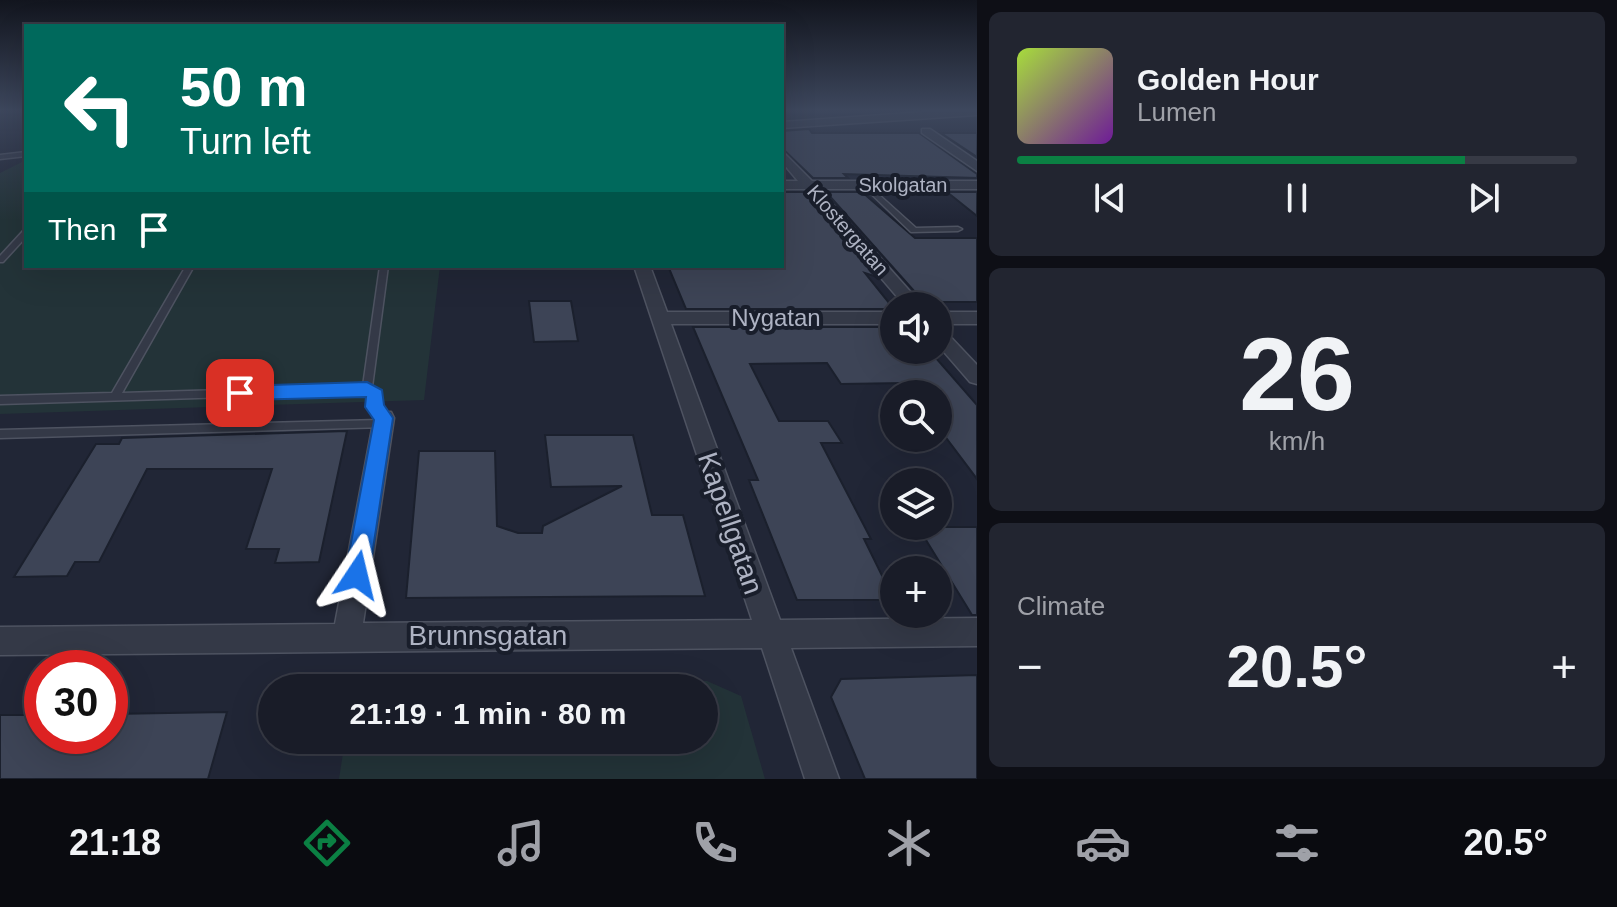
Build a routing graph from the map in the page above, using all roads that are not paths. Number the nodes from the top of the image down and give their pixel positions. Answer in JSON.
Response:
{"nodes":[{"id":1,"x":949,"y":147,"type":"edge"},
{"id":2,"x":24,"y":154,"type":"edge"},
{"id":3,"x":0,"y":157,"type":"edge"},
{"id":4,"x":784,"y":157,"type":"edge"},
{"id":5,"x":977,"y":167,"type":"edge"},
{"id":6,"x":784,"y":185,"type":"edge"},
{"id":7,"x":810,"y":185,"type":"junction"},
{"id":8,"x":865,"y":185,"type":"junction"},
{"id":9,"x":977,"y":185,"type":"edge"},
{"id":10,"x":958,"y":229,"type":"dead end"},
{"id":11,"x":24,"y":235,"type":"edge"},
{"id":12,"x":0,"y":260,"type":"edge"},
{"id":13,"x":189,"y":268,"type":"edge"},
{"id":14,"x":384,"y":268,"type":"edge"},
{"id":15,"x":643,"y":268,"type":"edge"},
{"id":16,"x":902,"y":292,"type":"edge"},
{"id":17,"x":659,"y":318,"type":"junction"},
{"id":18,"x":880,"y":318,"type":"edge"},
{"id":19,"x":952,"y":318,"type":"edge"},
{"id":20,"x":977,"y":318,"type":"edge"},
{"id":21,"x":952,"y":349,"type":"edge"},
{"id":22,"x":977,"y":377,"type":"edge"},
{"id":23,"x":367,"y":389,"type":"junction"},
{"id":24,"x":115,"y":396,"type":"junction"},
{"id":25,"x":0,"y":400,"type":"edge"},
{"id":26,"x":383,"y":421,"type":"junction"},
{"id":27,"x":0,"y":434,"type":"edge"},
{"id":28,"x":977,"y":632,"type":"edge"},
{"id":29,"x":770,"y":634,"type":"junction"},
{"id":30,"x":347,"y":635,"type":"junction"},
{"id":31,"x":0,"y":641,"type":"edge"},
{"id":32,"x":822,"y":779,"type":"edge"}],
"edges":[{"from":1,"to":5,"type":"street"},
{"from":2,"to":3,"type":"lane"},
{"from":4,"to":7,"type":"street","name":"Klostergatan"},
{"from":6,"to":7,"type":"street","name":"Skolgatan"},
{"from":7,"to":8,"type":"street","name":"Skolgatan"},
{"from":7,"to":16,"type":"street","name":"Klostergatan"},
{"from":8,"to":9,"type":"street","name":"Skolgatan"},
{"from":8,"to":10,"type":"lane"},
{"from":11,"to":12,"type":"lane"},
{"from":13,"to":24,"type":"lane"},
{"from":14,"to":23,"type":"lane"},
{"from":15,"to":17,"type":"street","name":"Kapellgatan"},
{"from":17,"to":18,"type":"street","name":"Nygatan"},
{"from":17,"to":29,"type":"street","name":"Kapellgatan"},
{"from":19,"to":20,"type":"street"},
{"from":21,"to":22,"type":"street"},
{"from":23,"to":24,"type":"lane"},
{"from":23,"to":26,"type":"lane"},
{"from":24,"to":25,"type":"lane"},
{"from":26,"to":27,"type":"lane"},
{"from":26,"to":30,"type":"street"},
{"from":28,"to":29,"type":"street","name":"Brunnsgatan"},
{"from":29,"to":30,"type":"street","name":"Brunnsgatan"},
{"from":29,"to":32,"type":"street","name":"Kapellgatan"},
{"from":30,"to":31,"type":"street","name":"Brunnsgatan"}]}
